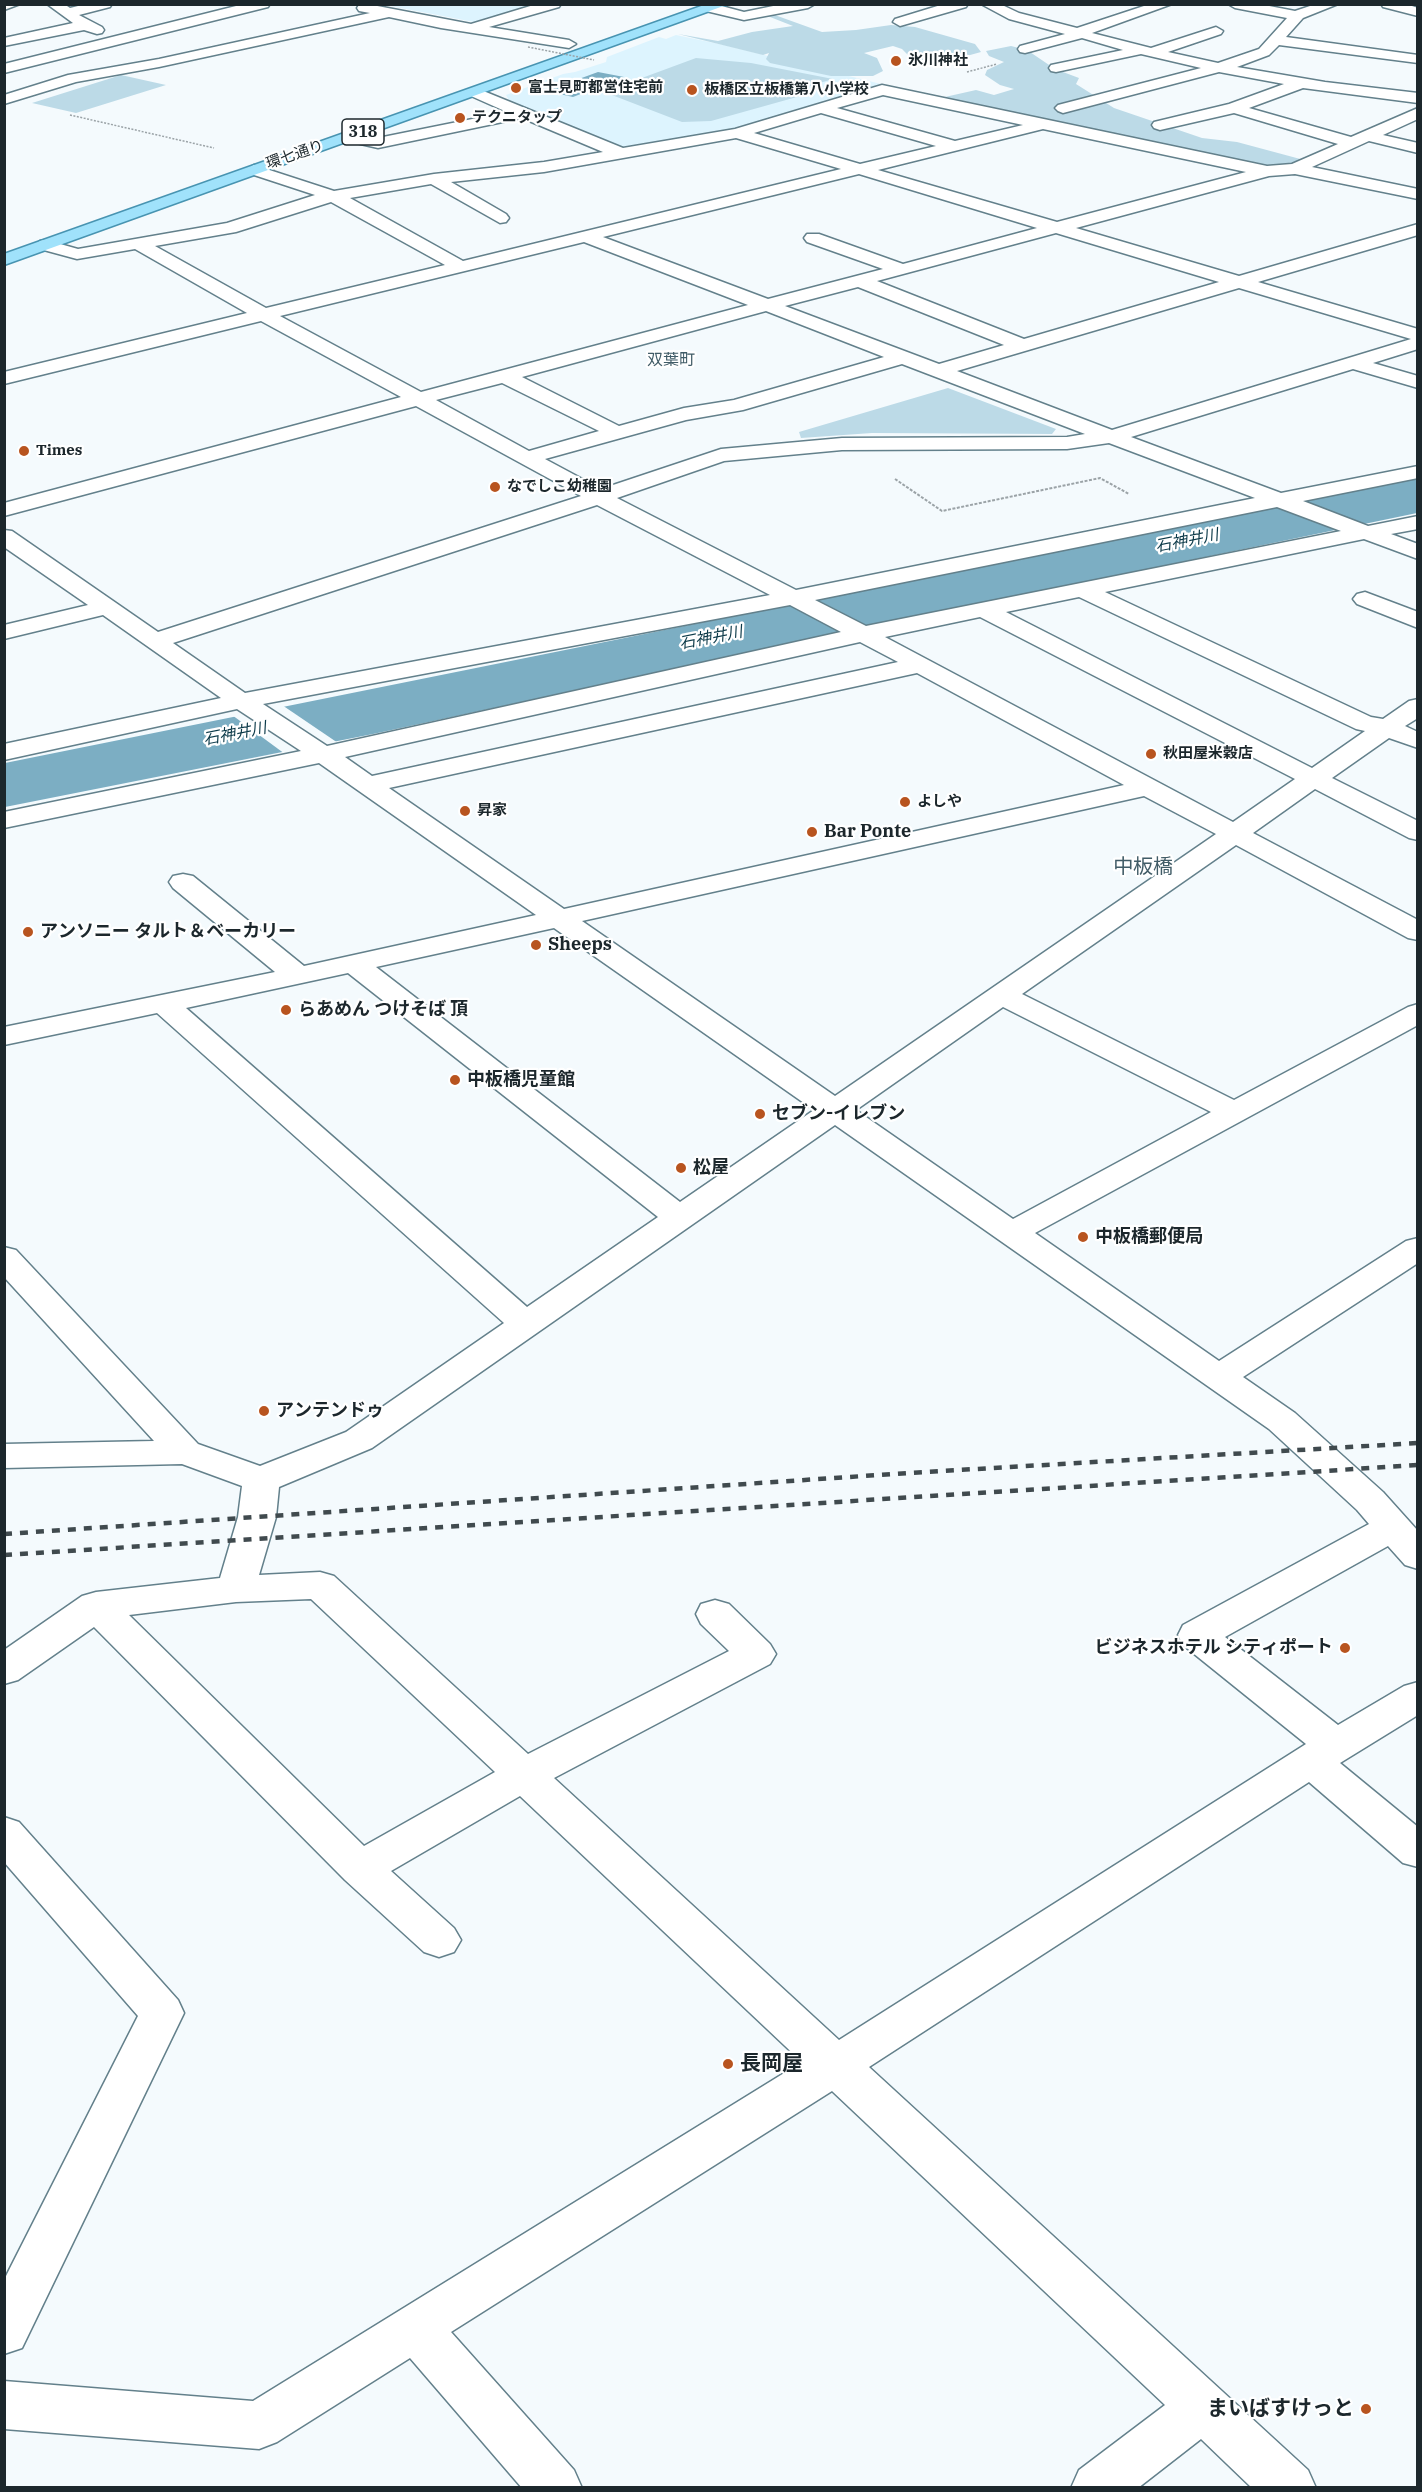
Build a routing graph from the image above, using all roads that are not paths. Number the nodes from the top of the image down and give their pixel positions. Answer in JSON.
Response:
{"nodes":[{"id":1,"x":13,"y":4,"type":"edge"},
{"id":2,"x":54,"y":4,"type":"edge"},
{"id":3,"x":105,"y":4,"type":"edge"},
{"id":4,"x":263,"y":4,"type":"edge"},
{"id":5,"x":348,"y":4,"type":"edge"},
{"id":6,"x":554,"y":4,"type":"edge"},
{"id":7,"x":682,"y":4,"type":"edge"},
{"id":8,"x":808,"y":4,"type":"edge"},
{"id":9,"x":961,"y":4,"type":"edge"},
{"id":10,"x":988,"y":4,"type":"edge"},
{"id":11,"x":1027,"y":4,"type":"edge"},
{"id":12,"x":1165,"y":4,"type":"edge"},
{"id":13,"x":1235,"y":4,"type":"edge"},
{"id":14,"x":1332,"y":4,"type":"edge"},
{"id":15,"x":1388,"y":4,"type":"edge"},
{"id":16,"x":4,"y":6,"type":"edge"},
{"id":17,"x":717,"y":7,"type":"edge"},
{"id":18,"x":1256,"y":8,"type":"junction"},
{"id":19,"x":1002,"y":11,"type":"junction"},
{"id":20,"x":1418,"y":12,"type":"edge"},
{"id":21,"x":68,"y":13,"type":"junction"},
{"id":22,"x":386,"y":14,"type":"junction"},
{"id":23,"x":1297,"y":16,"type":"junction"},
{"id":24,"x":1227,"y":18,"type":"dead end"},
{"id":25,"x":900,"y":22,"type":"dead end"},
{"id":26,"x":85,"y":25,"type":"junction"},
{"id":27,"x":469,"y":28,"type":"junction"},
{"id":28,"x":1216,"y":31,"type":"dead end"},
{"id":29,"x":1082,"y":33,"type":"junction"},
{"id":30,"x":122,"y":39,"type":"junction"},
{"id":31,"x":1275,"y":40,"type":"junction"},
{"id":32,"x":4,"y":42,"type":"edge"},
{"id":33,"x":569,"y":44,"type":"junction"},
{"id":34,"x":1025,"y":49,"type":"dead end"},
{"id":35,"x":1146,"y":52,"type":"junction"},
{"id":36,"x":54,"y":56,"type":"junction"},
{"id":37,"x":1416,"y":57,"type":"edge"},
{"id":38,"x":159,"y":63,"type":"junction"},
{"id":39,"x":1056,"y":68,"type":"dead end"},
{"id":40,"x":1219,"y":68,"type":"junction"},
{"id":41,"x":4,"y":69,"type":"edge"},
{"id":42,"x":1303,"y":83,"type":"junction"},
{"id":43,"x":476,"y":93,"type":"junction"},
{"id":44,"x":1418,"y":98,"type":"edge"},
{"id":45,"x":4,"y":100,"type":"edge"},
{"id":46,"x":820,"y":108,"type":"junction"},
{"id":47,"x":1063,"y":108,"type":"dead end"},
{"id":48,"x":1234,"y":108,"type":"junction"},
{"id":49,"x":523,"y":112,"type":"junction"},
{"id":50,"x":1418,"y":113,"type":"edge"},
{"id":51,"x":1045,"y":124,"type":"junction"},
{"id":52,"x":1161,"y":125,"type":"dead end"},
{"id":53,"x":737,"y":133,"type":"junction"},
{"id":54,"x":1368,"y":136,"type":"junction"},
{"id":55,"x":349,"y":137,"type":"junction"},
{"id":56,"x":1353,"y":143,"type":"junction"},
{"id":57,"x":954,"y":146,"type":"junction"},
{"id":58,"x":1418,"y":148,"type":"edge"},
{"id":59,"x":623,"y":154,"type":"junction"},
{"id":60,"x":860,"y":169,"type":"junction"},
{"id":61,"x":1295,"y":169,"type":"junction"},
{"id":62,"x":254,"y":170,"type":"junction"},
{"id":63,"x":1268,"y":171,"type":"junction"},
{"id":64,"x":435,"y":180,"type":"junction"},
{"id":65,"x":163,"y":187,"type":"dead end"},
{"id":66,"x":1139,"y":190,"type":"dead end"},
{"id":67,"x":1418,"y":194,"type":"edge"},
{"id":68,"x":333,"y":196,"type":"junction"},
{"id":69,"x":1168,"y":198,"type":"junction"},
{"id":70,"x":500,"y":218,"type":"dead end"},
{"id":71,"x":1056,"y":228,"type":"junction"},
{"id":72,"x":1418,"y":229,"type":"edge"},
{"id":73,"x":585,"y":236,"type":"junction"},
{"id":74,"x":813,"y":238,"type":"dead end"},
{"id":75,"x":138,"y":244,"type":"junction"},
{"id":76,"x":46,"y":245,"type":"junction"},
{"id":77,"x":4,"y":260,"type":"edge"},
{"id":78,"x":460,"y":266,"type":"junction"},
{"id":79,"x":901,"y":269,"type":"junction"},
{"id":80,"x":857,"y":280,"type":"junction"},
{"id":81,"x":1238,"y":281,"type":"junction"},
{"id":82,"x":766,"y":305,"type":"junction"},
{"id":83,"x":264,"y":315,"type":"junction"},
{"id":84,"x":1418,"y":335,"type":"edge"},
{"id":85,"x":1418,"y":343,"type":"edge"},
{"id":86,"x":1023,"y":346,"type":"junction"},
{"id":87,"x":902,"y":358,"type":"junction"},
{"id":88,"x":1352,"y":363,"type":"junction"},
{"id":89,"x":937,"y":371,"type":"junction"},
{"id":90,"x":504,"y":376,"type":"junction"},
{"id":91,"x":4,"y":378,"type":"edge"},
{"id":92,"x":1418,"y":382,"type":"edge"},
{"id":93,"x":418,"y":399,"type":"junction"},
{"id":94,"x":618,"y":433,"type":"junction"},
{"id":95,"x":1111,"y":437,"type":"junction"},
{"id":96,"x":527,"y":458,"type":"junction"},
{"id":97,"x":1418,"y":472,"type":"edge"},
{"id":98,"x":599,"y":497,"type":"junction"},
{"id":99,"x":1280,"y":500,"type":"junction"},
{"id":100,"x":4,"y":510,"type":"edge"},
{"id":101,"x":1418,"y":522,"type":"edge"},
{"id":102,"x":1366,"y":532,"type":"junction"},
{"id":103,"x":4,"y":536,"type":"edge"},
{"id":104,"x":1418,"y":552,"type":"edge"},
{"id":105,"x":1082,"y":590,"type":"junction"},
{"id":106,"x":790,"y":598,"type":"junction"},
{"id":107,"x":1365,"y":598,"type":"dead end"},
{"id":108,"x":109,"y":607,"type":"junction"},
{"id":109,"x":984,"y":610,"type":"junction"},
{"id":110,"x":1418,"y":621,"type":"edge"},
{"id":111,"x":4,"y":632,"type":"edge"},
{"id":112,"x":863,"y":634,"type":"junction"},
{"id":113,"x":155,"y":641,"type":"junction"},
{"id":114,"x":919,"y":664,"type":"junction"},
{"id":115,"x":241,"y":701,"type":"junction"},
{"id":116,"x":1418,"y":706,"type":"edge"},
{"id":117,"x":1386,"y":728,"type":"junction"},
{"id":118,"x":1418,"y":741,"type":"edge"},
{"id":119,"x":4,"y":752,"type":"edge"},
{"id":120,"x":322,"y":754,"type":"junction"},
{"id":121,"x":1313,"y":778,"type":"junction"},
{"id":122,"x":367,"y":785,"type":"junction"},
{"id":123,"x":1148,"y":788,"type":"junction"},
{"id":124,"x":4,"y":820,"type":"edge"},
{"id":125,"x":1418,"y":832,"type":"edge"},
{"id":126,"x":1233,"y":833,"type":"junction"},
{"id":127,"x":183,"y":882,"type":"dead end"},
{"id":128,"x":1418,"y":901,"type":"edge"},
{"id":129,"x":1388,"y":916,"type":"junction"},
{"id":130,"x":558,"y":919,"type":"junction"},
{"id":131,"x":1418,"y":932,"type":"edge"},
{"id":132,"x":353,"y":963,"type":"junction"},
{"id":133,"x":298,"y":976,"type":"junction"},
{"id":134,"x":1001,"y":995,"type":"junction"},
{"id":135,"x":163,"y":1004,"type":"junction"},
{"id":136,"x":1418,"y":1013,"type":"edge"},
{"id":137,"x":4,"y":1036,"type":"edge"},
{"id":138,"x":833,"y":1109,"type":"junction"},
{"id":139,"x":1234,"y":1112,"type":"junction"},
{"id":140,"x":678,"y":1217,"type":"junction"},
{"id":141,"x":1011,"y":1233,"type":"junction"},
{"id":142,"x":4,"y":1257,"type":"edge"},
{"id":143,"x":1413,"y":1257,"type":"edge"},
{"id":144,"x":526,"y":1324,"type":"junction"},
{"id":145,"x":1219,"y":1377,"type":"junction"},
{"id":146,"x":185,"y":1452,"type":"junction"},
{"id":147,"x":4,"y":1456,"type":"edge"},
{"id":148,"x":261,"y":1480,"type":"junction"},
{"id":149,"x":1392,"y":1527,"type":"junction"},
{"id":150,"x":1418,"y":1556,"type":"edge"},
{"id":151,"x":236,"y":1590,"type":"junction"},
{"id":152,"x":96,"y":1606,"type":"junction"},
{"id":153,"x":715,"y":1614,"type":"dead end"},
{"id":154,"x":4,"y":1670,"type":"edge"},
{"id":155,"x":1418,"y":1696,"type":"edge"},
{"id":156,"x":1324,"y":1754,"type":"junction"},
{"id":157,"x":525,"y":1774,"type":"junction"},
{"id":158,"x":4,"y":1833,"type":"edge"},
{"id":159,"x":1418,"y":1851,"type":"edge"},
{"id":160,"x":360,"y":1868,"type":"junction"},
{"id":161,"x":439,"y":1940,"type":"dead end"},
{"id":162,"x":836,"y":2065,"type":"junction"},
{"id":163,"x":416,"y":2327,"type":"junction"},
{"id":164,"x":4,"y":2332,"type":"edge"},
{"id":165,"x":4,"y":2405,"type":"edge"},
{"id":166,"x":1202,"y":2407,"type":"junction"},
{"id":167,"x":556,"y":2487,"type":"edge"},
{"id":168,"x":1097,"y":2487,"type":"edge"},
{"id":169,"x":1290,"y":2487,"type":"edge"}],
"edges":[{"from":1,"to":16,"type":"street"},
{"from":2,"to":21,"type":"street"},
{"from":3,"to":21,"type":"street"},
{"from":4,"to":30,"type":"street"},
{"from":5,"to":22,"type":"street"},
{"from":6,"to":27,"type":"street"},
{"from":7,"to":33,"type":"main road","name":"環七通り","number":"318"},
{"from":8,"to":17,"type":"street"},
{"from":9,"to":25,"type":"street"},
{"from":10,"to":19,"type":"street"},
{"from":11,"to":19,"type":"street"},
{"from":12,"to":29,"type":"street"},
{"from":13,"to":18,"type":"street"},
{"from":14,"to":23,"type":"street"},
{"from":15,"to":20,"type":"street"},
{"from":17,"to":43,"type":"main road","name":"環七通り","number":"318"},
{"from":18,"to":23,"type":"street"},
{"from":18,"to":24,"type":"street"},
{"from":19,"to":29,"type":"street"},
{"from":21,"to":26,"type":"street"},
{"from":22,"to":27,"type":"street"},
{"from":22,"to":38,"type":"street"},
{"from":23,"to":31,"type":"street"},
{"from":26,"to":30,"type":"street"},
{"from":26,"to":32,"type":"street"},
{"from":27,"to":33,"type":"street"},
{"from":28,"to":35,"type":"street"},
{"from":29,"to":34,"type":"street"},
{"from":29,"to":35,"type":"street"},
{"from":30,"to":36,"type":"street"},
{"from":31,"to":37,"type":"street"},
{"from":31,"to":40,"type":"street"},
{"from":33,"to":65,"type":"main road","name":"環七通り","number":"318"},
{"from":35,"to":39,"type":"street"},
{"from":35,"to":40,"type":"street"},
{"from":36,"to":38,"type":"street"},
{"from":36,"to":41,"type":"street"},
{"from":38,"to":45,"type":"street"},
{"from":40,"to":42,"type":"street"},
{"from":40,"to":47,"type":"street"},
{"from":42,"to":44,"type":"street"},
{"from":42,"to":48,"type":"street"},
{"from":43,"to":49,"type":"street"},
{"from":43,"to":55,"type":"main road","name":"環七通り","number":"318"},
{"from":46,"to":51,"type":"street"},
{"from":46,"to":53,"type":"street"},
{"from":46,"to":57,"type":"street"},
{"from":48,"to":52,"type":"street"},
{"from":48,"to":56,"type":"street"},
{"from":49,"to":55,"type":"street"},
{"from":49,"to":59,"type":"street"},
{"from":50,"to":54,"type":"street"},
{"from":51,"to":57,"type":"street"},
{"from":51,"to":63,"type":"street"},
{"from":53,"to":59,"type":"street"},
{"from":53,"to":60,"type":"street"},
{"from":54,"to":56,"type":"street"},
{"from":54,"to":58,"type":"street"},
{"from":55,"to":62,"type":"main road","name":"環七通り","number":"318"},
{"from":56,"to":61,"type":"street"},
{"from":57,"to":60,"type":"street"},
{"from":59,"to":64,"type":"street"},
{"from":60,"to":71,"type":"street"},
{"from":60,"to":73,"type":"street"},
{"from":61,"to":63,"type":"street"},
{"from":61,"to":67,"type":"street"},
{"from":62,"to":68,"type":"street"},
{"from":62,"to":76,"type":"main road","name":"環七通り","number":"318"},
{"from":63,"to":69,"type":"street"},
{"from":64,"to":68,"type":"street"},
{"from":64,"to":70,"type":"street"},
{"from":66,"to":69,"type":"street"},
{"from":68,"to":75,"type":"street"},
{"from":68,"to":78,"type":"street"},
{"from":69,"to":71,"type":"street"},
{"from":71,"to":79,"type":"street"},
{"from":71,"to":81,"type":"street"},
{"from":72,"to":81,"type":"street"},
{"from":73,"to":78,"type":"street"},
{"from":73,"to":82,"type":"street"},
{"from":74,"to":79,"type":"street"},
{"from":75,"to":76,"type":"street"},
{"from":75,"to":83,"type":"street"},
{"from":76,"to":77,"type":"main road","name":"環七通り","number":"318"},
{"from":78,"to":83,"type":"street"},
{"from":79,"to":80,"type":"street"},
{"from":80,"to":82,"type":"street"},
{"from":80,"to":86,"type":"street"},
{"from":81,"to":84,"type":"street"},
{"from":81,"to":86,"type":"street"},
{"from":82,"to":87,"type":"street"},
{"from":82,"to":90,"type":"street"},
{"from":83,"to":91,"type":"street"},
{"from":83,"to":93,"type":"street"},
{"from":85,"to":88,"type":"street"},
{"from":86,"to":89,"type":"street"},
{"from":87,"to":89,"type":"street"},
{"from":87,"to":94,"type":"street"},
{"from":88,"to":92,"type":"street"},
{"from":88,"to":95,"type":"street"},
{"from":89,"to":95,"type":"street"},
{"from":90,"to":93,"type":"street"},
{"from":90,"to":94,"type":"street"},
{"from":93,"to":96,"type":"street"},
{"from":93,"to":100,"type":"street"},
{"from":94,"to":96,"type":"street"},
{"from":95,"to":98,"type":"street"},
{"from":95,"to":99,"type":"street"},
{"from":96,"to":98,"type":"street"},
{"from":97,"to":99,"type":"street"},
{"from":98,"to":106,"type":"street"},
{"from":98,"to":113,"type":"street"},
{"from":99,"to":102,"type":"street"},
{"from":99,"to":106,"type":"street"},
{"from":101,"to":102,"type":"street"},
{"from":102,"to":104,"type":"street"},
{"from":102,"to":105,"type":"street"},
{"from":103,"to":108,"type":"street"},
{"from":105,"to":109,"type":"street"},
{"from":105,"to":117,"type":"street"},
{"from":106,"to":112,"type":"street"},
{"from":106,"to":115,"type":"street"},
{"from":107,"to":110,"type":"street"},
{"from":108,"to":111,"type":"street"},
{"from":108,"to":113,"type":"street"},
{"from":109,"to":112,"type":"street"},
{"from":109,"to":121,"type":"street"},
{"from":112,"to":114,"type":"street"},
{"from":112,"to":120,"type":"street"},
{"from":113,"to":115,"type":"street"},
{"from":114,"to":122,"type":"street"},
{"from":114,"to":123,"type":"street"},
{"from":115,"to":119,"type":"street"},
{"from":115,"to":120,"type":"street"},
{"from":116,"to":117,"type":"street"},
{"from":117,"to":118,"type":"street"},
{"from":117,"to":121,"type":"street"},
{"from":120,"to":122,"type":"street"},
{"from":120,"to":124,"type":"street"},
{"from":121,"to":125,"type":"street"},
{"from":121,"to":126,"type":"street"},
{"from":122,"to":130,"type":"street"},
{"from":123,"to":126,"type":"street"},
{"from":123,"to":130,"type":"street"},
{"from":126,"to":129,"type":"street"},
{"from":126,"to":134,"type":"street"},
{"from":127,"to":133,"type":"street"},
{"from":128,"to":129,"type":"street"},
{"from":129,"to":131,"type":"street"},
{"from":130,"to":132,"type":"street"},
{"from":130,"to":138,"type":"street"},
{"from":132,"to":133,"type":"street"},
{"from":132,"to":140,"type":"street"},
{"from":133,"to":135,"type":"street"},
{"from":134,"to":138,"type":"street"},
{"from":134,"to":139,"type":"street"},
{"from":135,"to":137,"type":"street"},
{"from":135,"to":144,"type":"street"},
{"from":136,"to":139,"type":"street"},
{"from":138,"to":140,"type":"street"},
{"from":138,"to":141,"type":"street"},
{"from":139,"to":141,"type":"street"},
{"from":140,"to":144,"type":"street"},
{"from":141,"to":145,"type":"street"},
{"from":142,"to":146,"type":"street"},
{"from":143,"to":145,"type":"street"},
{"from":144,"to":148,"type":"street"},
{"from":145,"to":149,"type":"street"},
{"from":146,"to":147,"type":"street"},
{"from":146,"to":148,"type":"street"},
{"from":148,"to":151,"type":"street"},
{"from":149,"to":150,"type":"street"},
{"from":149,"to":156,"type":"street"},
{"from":151,"to":152,"type":"street"},
{"from":151,"to":157,"type":"street"},
{"from":152,"to":154,"type":"street"},
{"from":152,"to":160,"type":"street"},
{"from":153,"to":157,"type":"street"},
{"from":155,"to":156,"type":"street"},
{"from":156,"to":159,"type":"street"},
{"from":156,"to":162,"type":"street"},
{"from":157,"to":160,"type":"street"},
{"from":157,"to":162,"type":"street"},
{"from":158,"to":164,"type":"street"},
{"from":160,"to":161,"type":"street"},
{"from":162,"to":163,"type":"street"},
{"from":162,"to":166,"type":"street"},
{"from":163,"to":165,"type":"street"},
{"from":163,"to":167,"type":"street"},
{"from":166,"to":168,"type":"street"},
{"from":166,"to":169,"type":"street"}]}
